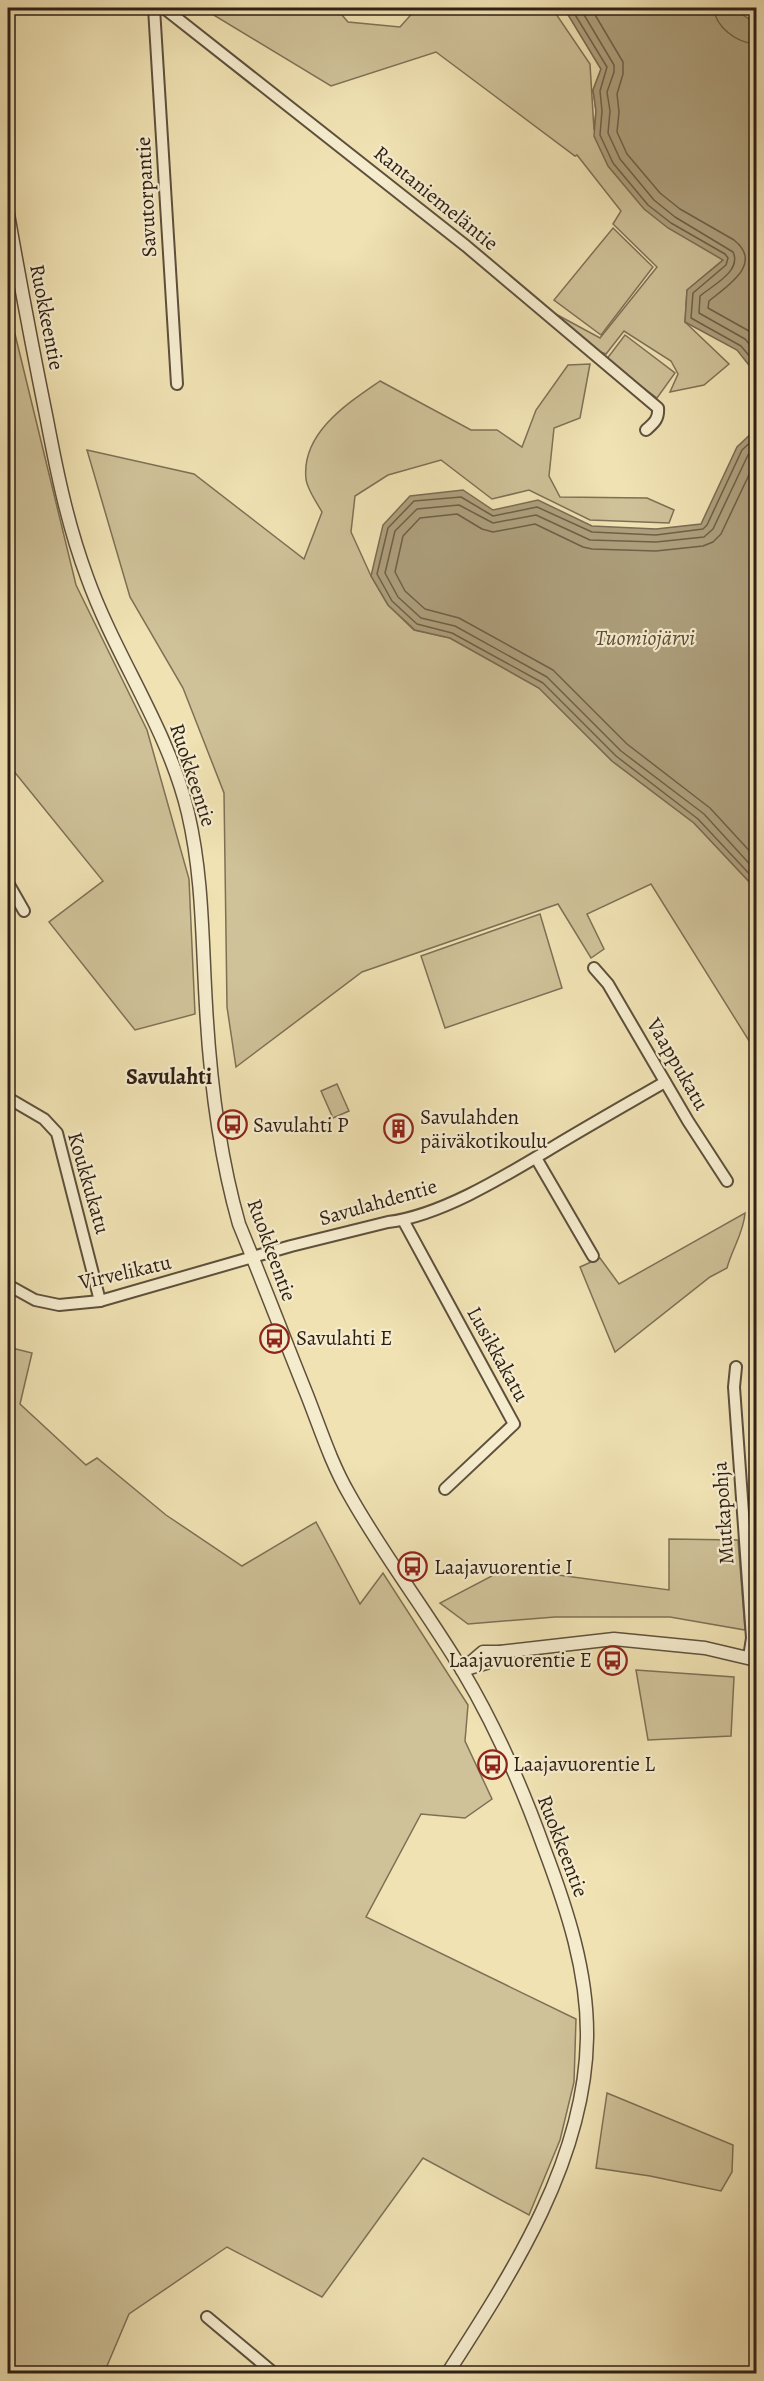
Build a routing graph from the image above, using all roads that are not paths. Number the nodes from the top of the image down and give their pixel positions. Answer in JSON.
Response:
{"nodes":[{"id":1,"x":154,"y":8,"type":"edge"},
{"id":2,"x":164,"y":8,"type":"edge"},
{"id":3,"x":8,"y":213,"type":"edge"},
{"id":4,"x":177,"y":384,"type":"dead end"},
{"id":5,"x":646,"y":430,"type":"dead end"},
{"id":6,"x":8,"y":883,"type":"edge"},
{"id":7,"x":24,"y":911,"type":"dead end"},
{"id":8,"x":594,"y":968,"type":"dead end"},
{"id":9,"x":665,"y":1082,"type":"junction"},
{"id":10,"x":8,"y":1098,"type":"edge"},
{"id":11,"x":536,"y":1158,"type":"junction"},
{"id":12,"x":727,"y":1181,"type":"dead end"},
{"id":13,"x":403,"y":1220,"type":"junction"},
{"id":14,"x":593,"y":1256,"type":"dead end"},
{"id":15,"x":253,"y":1258,"type":"junction"},
{"id":16,"x":8,"y":1285,"type":"edge"},
{"id":17,"x":100,"y":1301,"type":"junction"},
{"id":18,"x":736,"y":1367,"type":"dead end"},
{"id":19,"x":445,"y":1489,"type":"dead end"},
{"id":20,"x":753,"y":1658,"type":"edge"},
{"id":21,"x":462,"y":1670,"type":"junction"},
{"id":22,"x":207,"y":2318,"type":"dead end"},
{"id":23,"x":275,"y":2373,"type":"edge"},
{"id":24,"x":447,"y":2373,"type":"edge"}],
"edges":[{"from":1,"to":4,"type":"street","name":"Savutorpantie"},
{"from":2,"to":5,"type":"street","name":"Rantaniemeläntie"},
{"from":3,"to":15,"type":"street","name":"Ruokkeentie"},
{"from":6,"to":7,"type":"street"},
{"from":8,"to":9,"type":"street","name":"Vaappukatu"},
{"from":9,"to":11,"type":"street","name":"Savulahdentie"},
{"from":9,"to":12,"type":"street","name":"Vaappukatu"},
{"from":10,"to":17,"type":"street","name":"Koukkukatu"},
{"from":11,"to":13,"type":"street","name":"Savulahdentie"},
{"from":11,"to":14,"type":"street"},
{"from":13,"to":15,"type":"street","name":"Savulahdentie"},
{"from":13,"to":19,"type":"street","name":"Lusikkakatu"},
{"from":15,"to":17,"type":"street","name":"Virvelikatu"},
{"from":15,"to":21,"type":"street","name":"Ruokkeentie"},
{"from":16,"to":17,"type":"street","name":"Virvelikatu"},
{"from":18,"to":20,"type":"street","name":"Mutkapohja"},
{"from":20,"to":21,"type":"street"},
{"from":21,"to":24,"type":"street","name":"Ruokkeentie"},
{"from":22,"to":23,"type":"street"}]}
